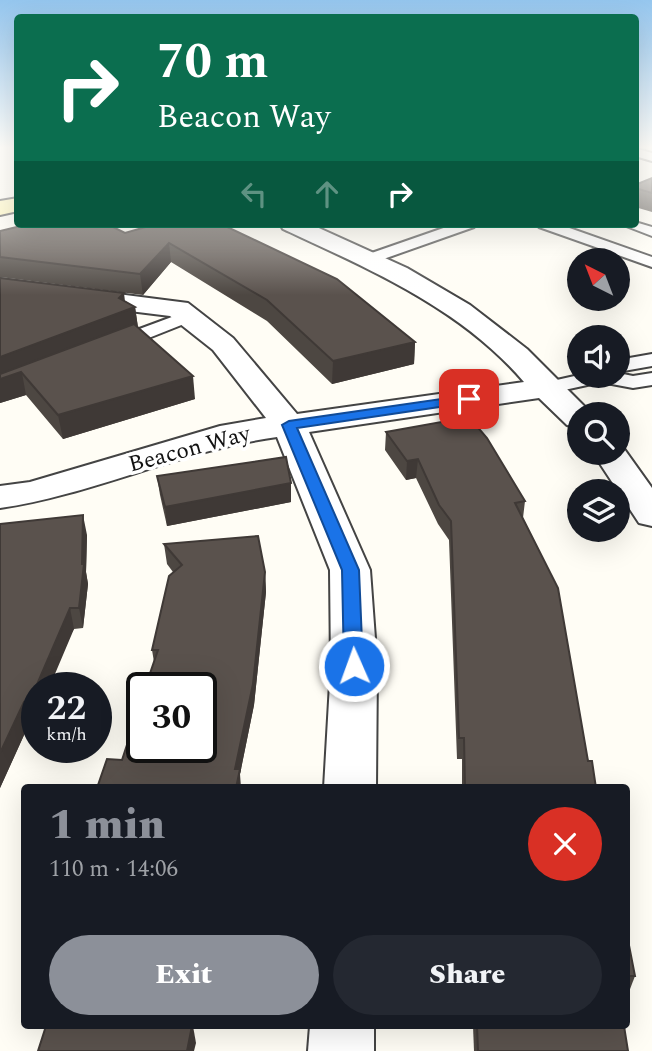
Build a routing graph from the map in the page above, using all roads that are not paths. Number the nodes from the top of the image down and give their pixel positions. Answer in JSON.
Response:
{"nodes":[{"id":1,"x":297,"y":228,"type":"edge"},
{"id":2,"x":435,"y":228,"type":"edge"},
{"id":3,"x":458,"y":228,"type":"edge"},
{"id":4,"x":556,"y":228,"type":"edge"},
{"id":5,"x":446,"y":232,"type":"junction"},
{"id":6,"x":369,"y":259,"type":"junction"},
{"id":7,"x":652,"y":261,"type":"edge"},
{"id":8,"x":0,"y":287,"type":"edge"},
{"id":9,"x":188,"y":316,"type":"junction"},
{"id":10,"x":100,"y":351,"type":"edge"},
{"id":11,"x":652,"y":360,"type":"edge"},
{"id":12,"x":630,"y":364,"type":"edge"},
{"id":13,"x":652,"y":379,"type":"edge"},
{"id":14,"x":630,"y":381,"type":"edge"},
{"id":15,"x":567,"y":383,"type":"edge"},
{"id":16,"x":546,"y":388,"type":"junction"},
{"id":17,"x":567,"y":407,"type":"edge"},
{"id":18,"x":289,"y":425,"type":"junction"},
{"id":19,"x":618,"y":465,"type":"edge"},
{"id":20,"x":0,"y":497,"type":"edge"},
{"id":21,"x":652,"y":515,"type":"edge"},
{"id":22,"x":350,"y":784,"type":"edge"},
{"id":23,"x":342,"y":1029,"type":"edge"},
{"id":24,"x":341,"y":1051,"type":"edge"}],
"edges":[{"from":1,"to":6,"type":"street"},
{"from":2,"to":5,"type":"lane"},
{"from":3,"to":5,"type":"lane"},
{"from":4,"to":7,"type":"lane"},
{"from":5,"to":6,"type":"lane"},
{"from":6,"to":16,"type":"street"},
{"from":8,"to":9,"type":"street"},
{"from":9,"to":10,"type":"lane"},
{"from":9,"to":18,"type":"street"},
{"from":11,"to":12,"type":"lane"},
{"from":13,"to":14,"type":"lane"},
{"from":15,"to":16,"type":"lane"},
{"from":16,"to":17,"type":"street"},
{"from":16,"to":18,"type":"street","name":"Beacon Way"},
{"from":18,"to":20,"type":"street","name":"Beacon Way"},
{"from":18,"to":22,"type":"street"},
{"from":19,"to":21,"type":"street"},
{"from":23,"to":24,"type":"street"}]}
